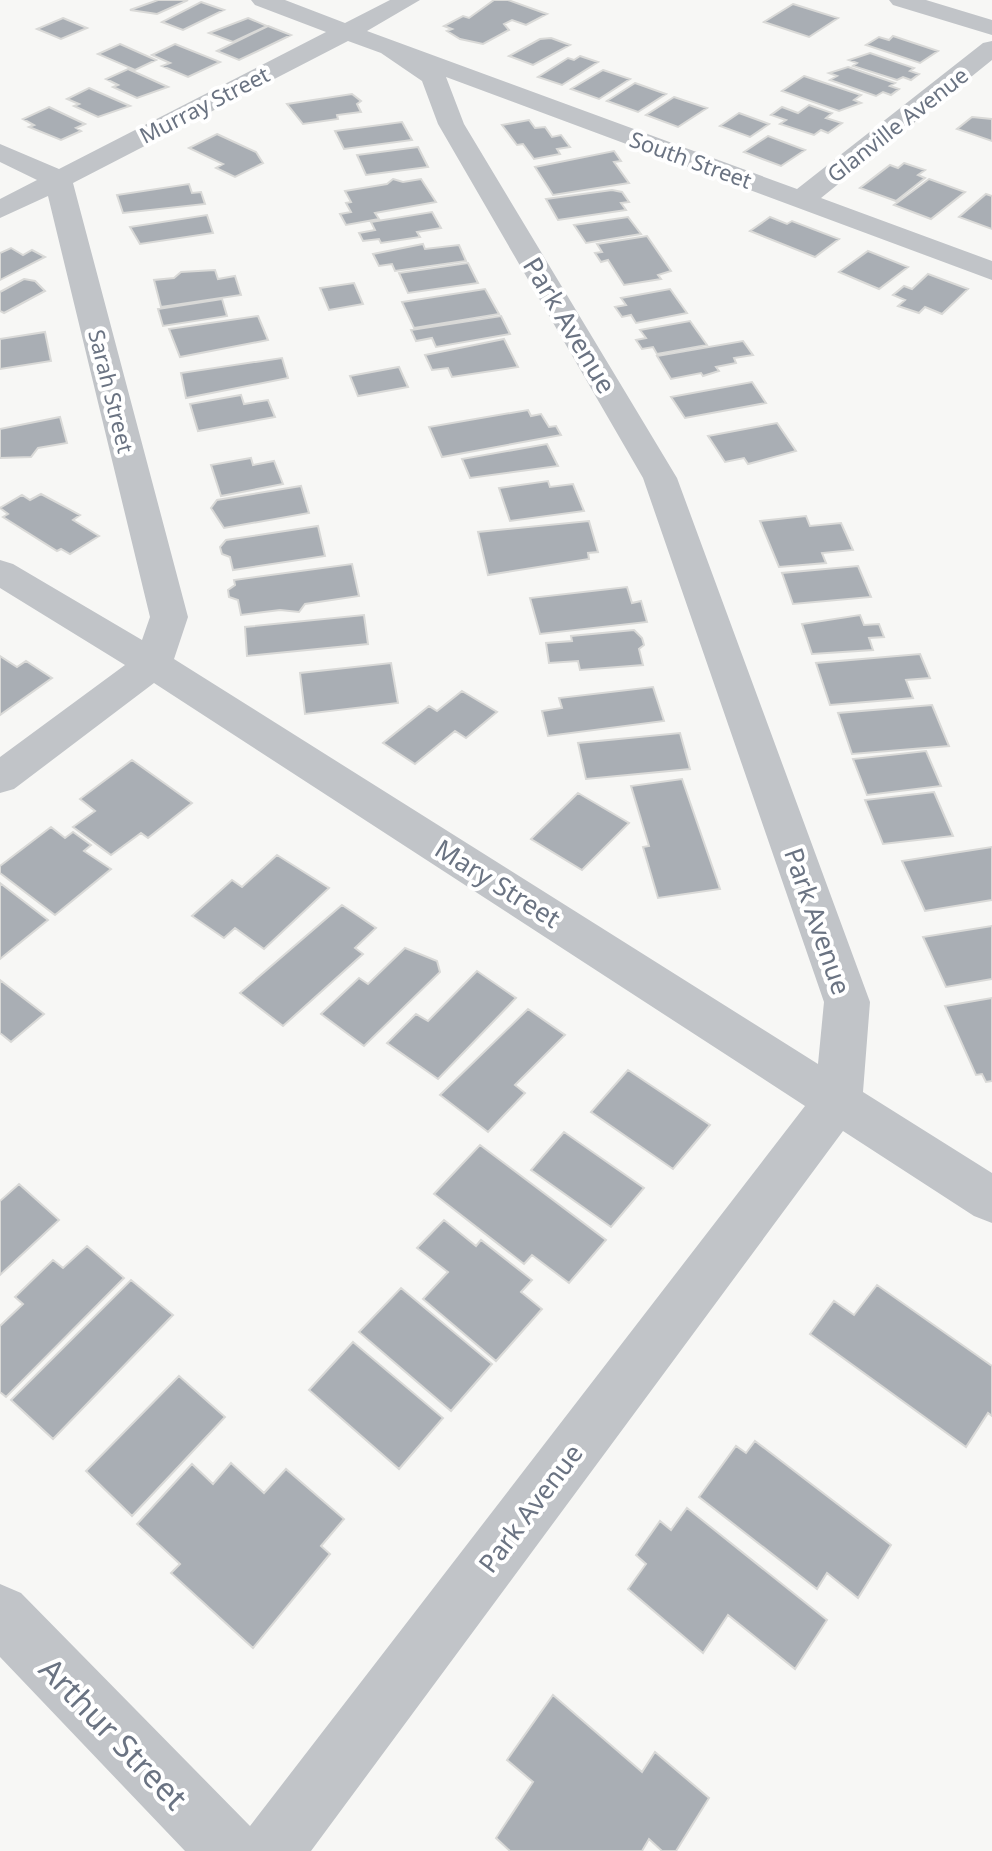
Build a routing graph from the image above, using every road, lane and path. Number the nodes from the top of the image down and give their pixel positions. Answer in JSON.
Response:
{"nodes":[{"id":1,"x":263,"y":0,"type":"edge"},
{"id":2,"x":408,"y":0,"type":"edge"},
{"id":3,"x":901,"y":0,"type":"edge"},
{"id":4,"x":992,"y":28,"type":"edge"},
{"id":5,"x":348,"y":31,"type":"junction"},
{"id":6,"x":390,"y":48,"type":"junction"},
{"id":7,"x":992,"y":48,"type":"edge"},
{"id":8,"x":0,"y":152,"type":"edge"},
{"id":9,"x":58,"y":179,"type":"junction"},
{"id":10,"x":801,"y":200,"type":"junction"},
{"id":11,"x":0,"y":210,"type":"edge"},
{"id":12,"x":992,"y":271,"type":"edge"},
{"id":13,"x":0,"y":572,"type":"edge"},
{"id":14,"x":153,"y":664,"type":"junction"},
{"id":15,"x":0,"y":778,"type":"edge"},
{"id":16,"x":838,"y":1100,"type":"junction"},
{"id":17,"x":992,"y":1200,"type":"edge"},
{"id":18,"x":0,"y":1614,"type":"edge"},
{"id":19,"x":229,"y":1851,"type":"edge"},
{"id":20,"x":271,"y":1851,"type":"edge"}],
"edges":[{"from":1,"to":5,"type":"street","name":"Park Avenue"},
{"from":2,"to":5,"type":"street","name":"Murray Street"},
{"from":3,"to":4,"type":"street"},
{"from":5,"to":6,"type":"street","name":"Park Avenue"},
{"from":5,"to":9,"type":"street","name":"Murray Street"},
{"from":6,"to":10,"type":"street","name":"South Street"},
{"from":6,"to":16,"type":"street","name":"Park Avenue"},
{"from":7,"to":10,"type":"street","name":"Glanville Avenue"},
{"from":8,"to":9,"type":"street"},
{"from":9,"to":11,"type":"street","name":"Murray Street"},
{"from":9,"to":14,"type":"street","name":"Sarah Street"},
{"from":10,"to":12,"type":"street","name":"South Street"},
{"from":13,"to":14,"type":"street","name":"Mary Street"},
{"from":14,"to":15,"type":"street"},
{"from":14,"to":16,"type":"street","name":"Mary Street"},
{"from":16,"to":17,"type":"street","name":"Mary Street"},
{"from":16,"to":20,"type":"street","name":"Park Avenue"},
{"from":18,"to":19,"type":"street","name":"Arthur Street"}]}
